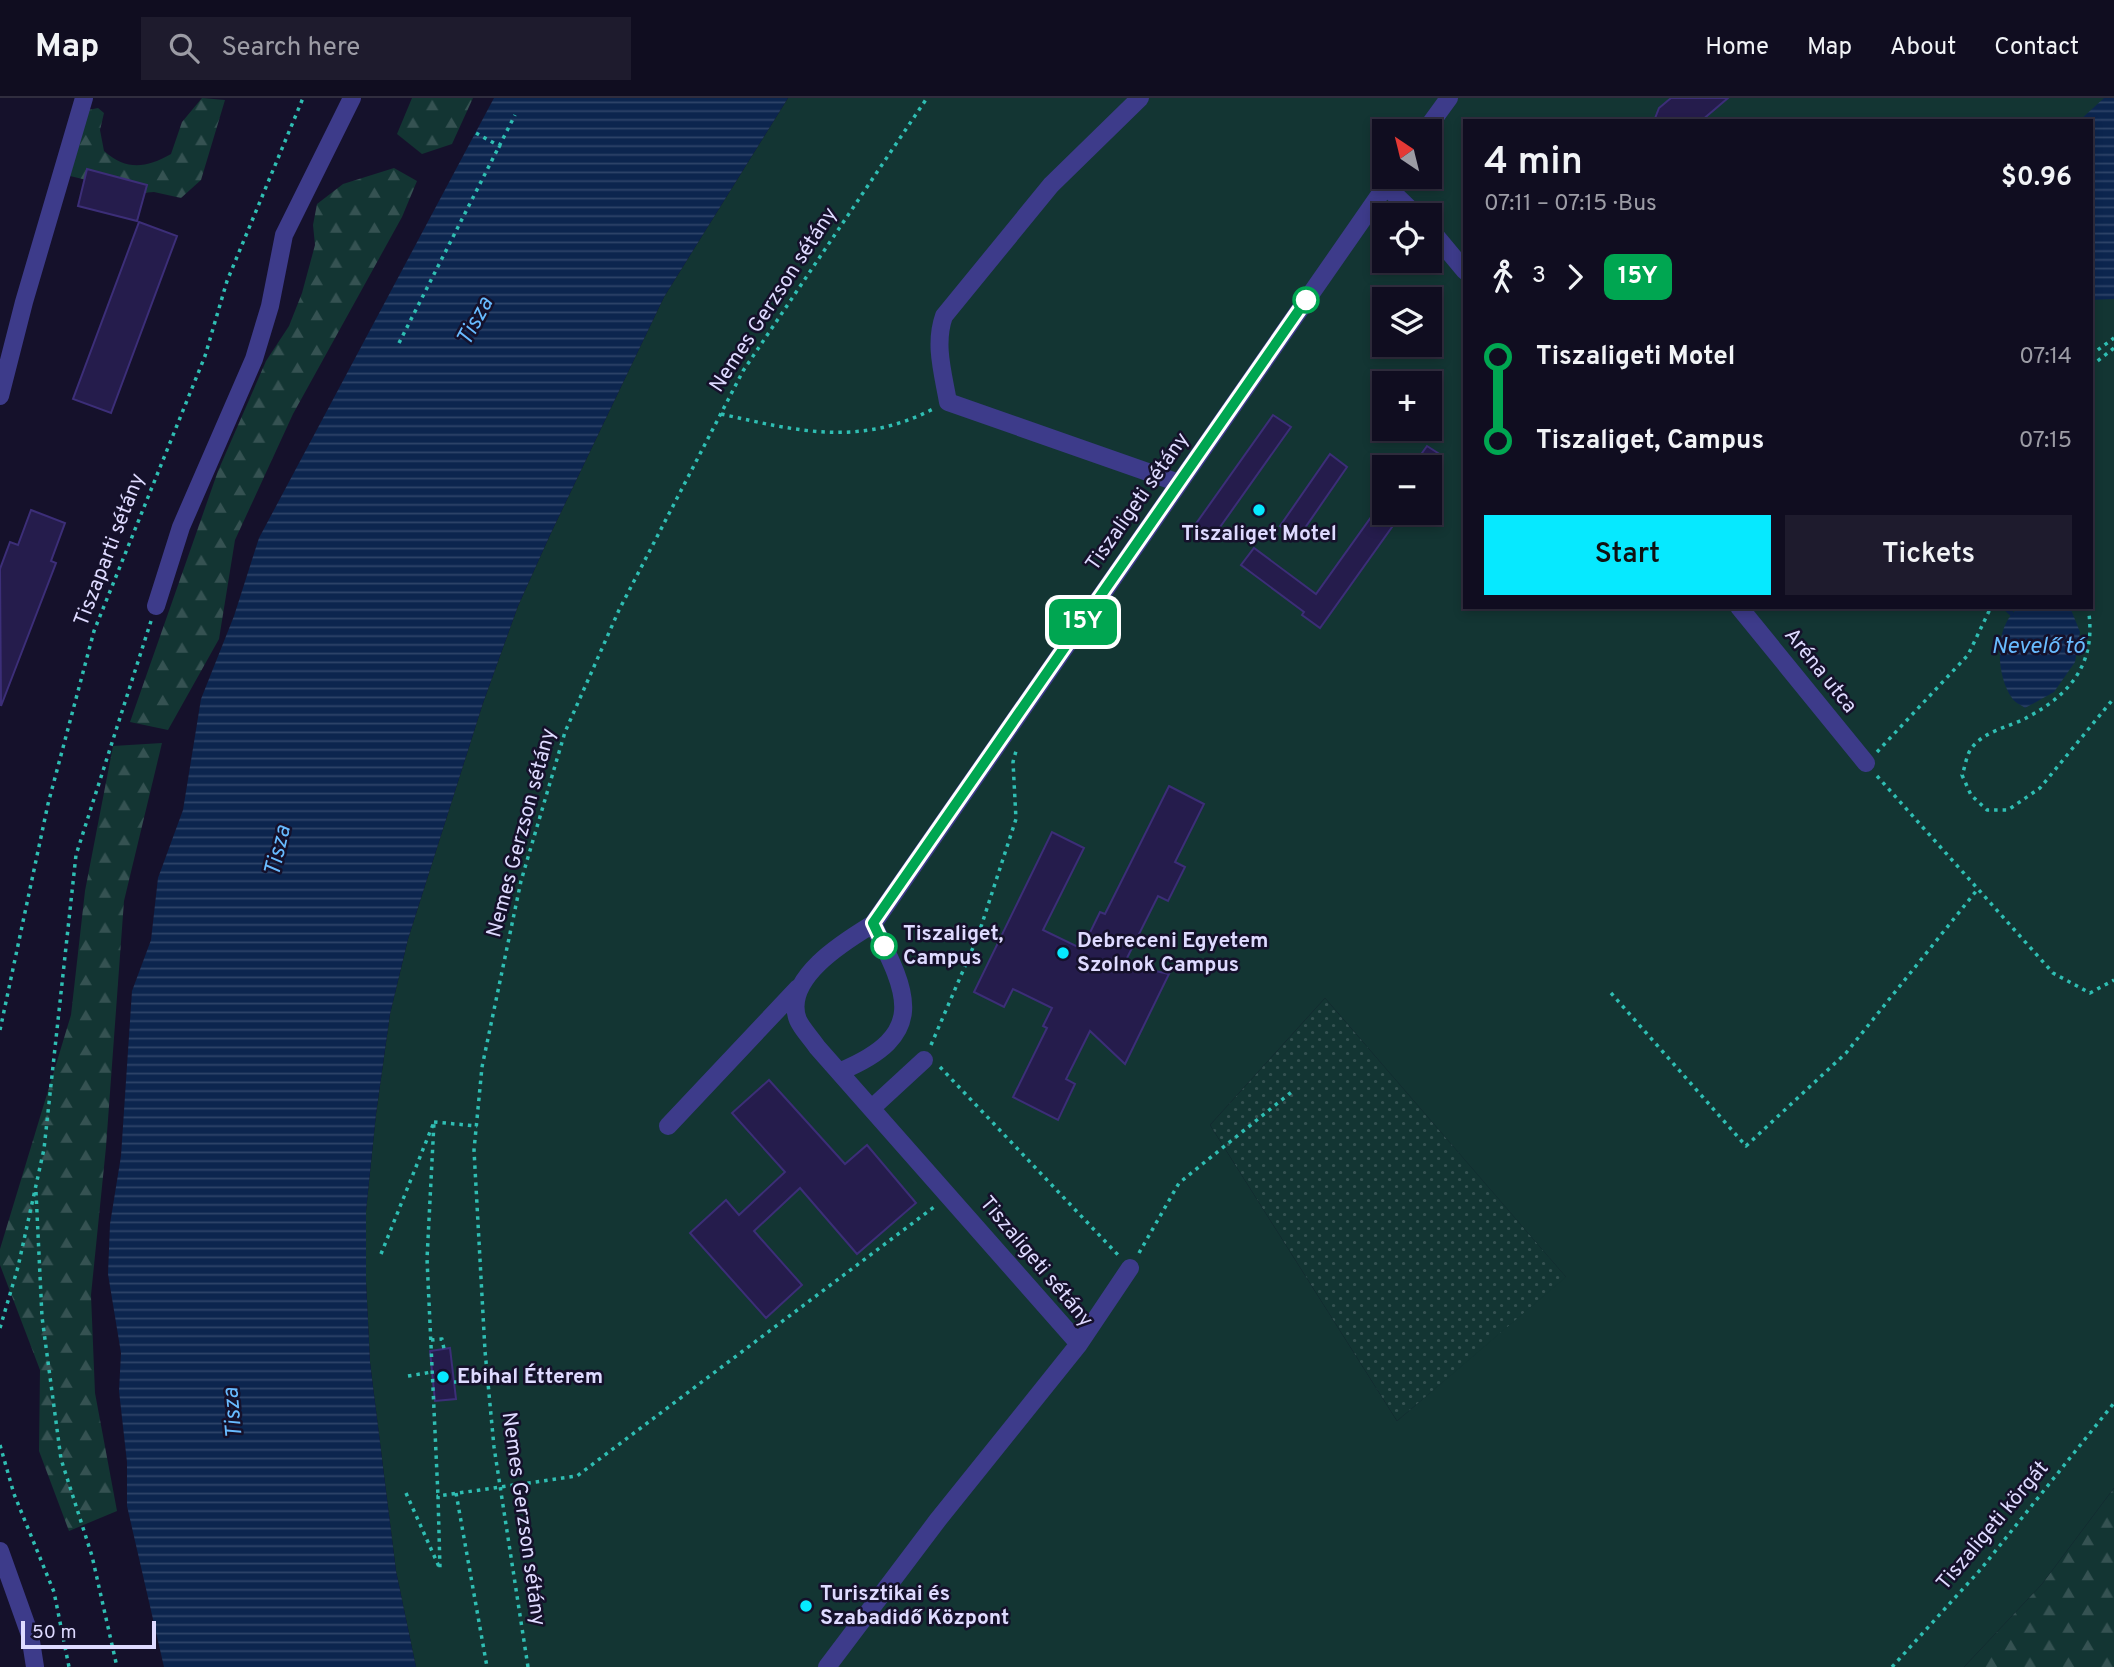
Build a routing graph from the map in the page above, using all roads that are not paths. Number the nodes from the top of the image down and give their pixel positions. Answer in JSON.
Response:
{"nodes":[{"id":1,"x":83,"y":98,"type":"edge"},
{"id":2,"x":352,"y":98,"type":"edge"},
{"id":3,"x":1140,"y":98,"type":"edge"},
{"id":4,"x":1449,"y":98,"type":"edge"},
{"id":5,"x":1434,"y":119,"type":"edge"},
{"id":6,"x":1383,"y":189,"type":"edge"},
{"id":7,"x":1395,"y":189,"type":"edge"},
{"id":8,"x":1406,"y":203,"type":"edge"},
{"id":9,"x":1442,"y":243,"type":"edge"},
{"id":10,"x":1463,"y":269,"type":"edge"},
{"id":11,"x":0,"y":396,"type":"edge"},
{"id":12,"x":1179,"y":483,"type":"junction"},
{"id":13,"x":156,"y":606,"type":"road end"},
{"id":14,"x":1741,"y":609,"type":"edge"},
{"id":15,"x":1866,"y":763,"type":"road end"},
{"id":16,"x":873,"y":923,"type":"junction"},
{"id":17,"x":798,"y":988,"type":"junction"},
{"id":18,"x":926,"y":1057,"type":"road end"},
{"id":19,"x":841,"y":1071,"type":"junction"},
{"id":20,"x":873,"y":1107,"type":"junction"},
{"id":21,"x":667,"y":1126,"type":"dead end"},
{"id":22,"x":1130,"y":1268,"type":"road end"},
{"id":23,"x":1079,"y":1344,"type":"junction"},
{"id":24,"x":0,"y":1551,"type":"edge"},
{"id":25,"x":35,"y":1667,"type":"edge"},
{"id":26,"x":827,"y":1667,"type":"edge"}],
"edges":[{"from":1,"to":11,"type":"street"},
{"from":2,"to":13,"type":"street"},
{"from":3,"to":12,"type":"street"},
{"from":4,"to":5,"type":"street"},
{"from":6,"to":12,"type":"street","name":"Tiszaligeti sétány"},
{"from":7,"to":8,"type":"street"},
{"from":9,"to":10,"type":"street"},
{"from":12,"to":16,"type":"street","name":"Tiszaligeti sétány"},
{"from":14,"to":15,"type":"street","name":"Aréna utca"},
{"from":16,"to":17,"type":"street","name":"Tiszaligeti sétány"},
{"from":16,"to":19,"type":"street"},
{"from":17,"to":19,"type":"street","name":"Tiszaligeti sétány"},
{"from":17,"to":21,"type":"street","name":"Tiszaligeti sétány"},
{"from":18,"to":20,"type":"street"},
{"from":19,"to":20,"type":"street","name":"Tiszaligeti sétány"},
{"from":20,"to":23,"type":"street","name":"Tiszaligeti sétány"},
{"from":22,"to":23,"type":"street"},
{"from":23,"to":26,"type":"street","name":"Tiszaligeti sétány"},
{"from":24,"to":25,"type":"street"}]}
